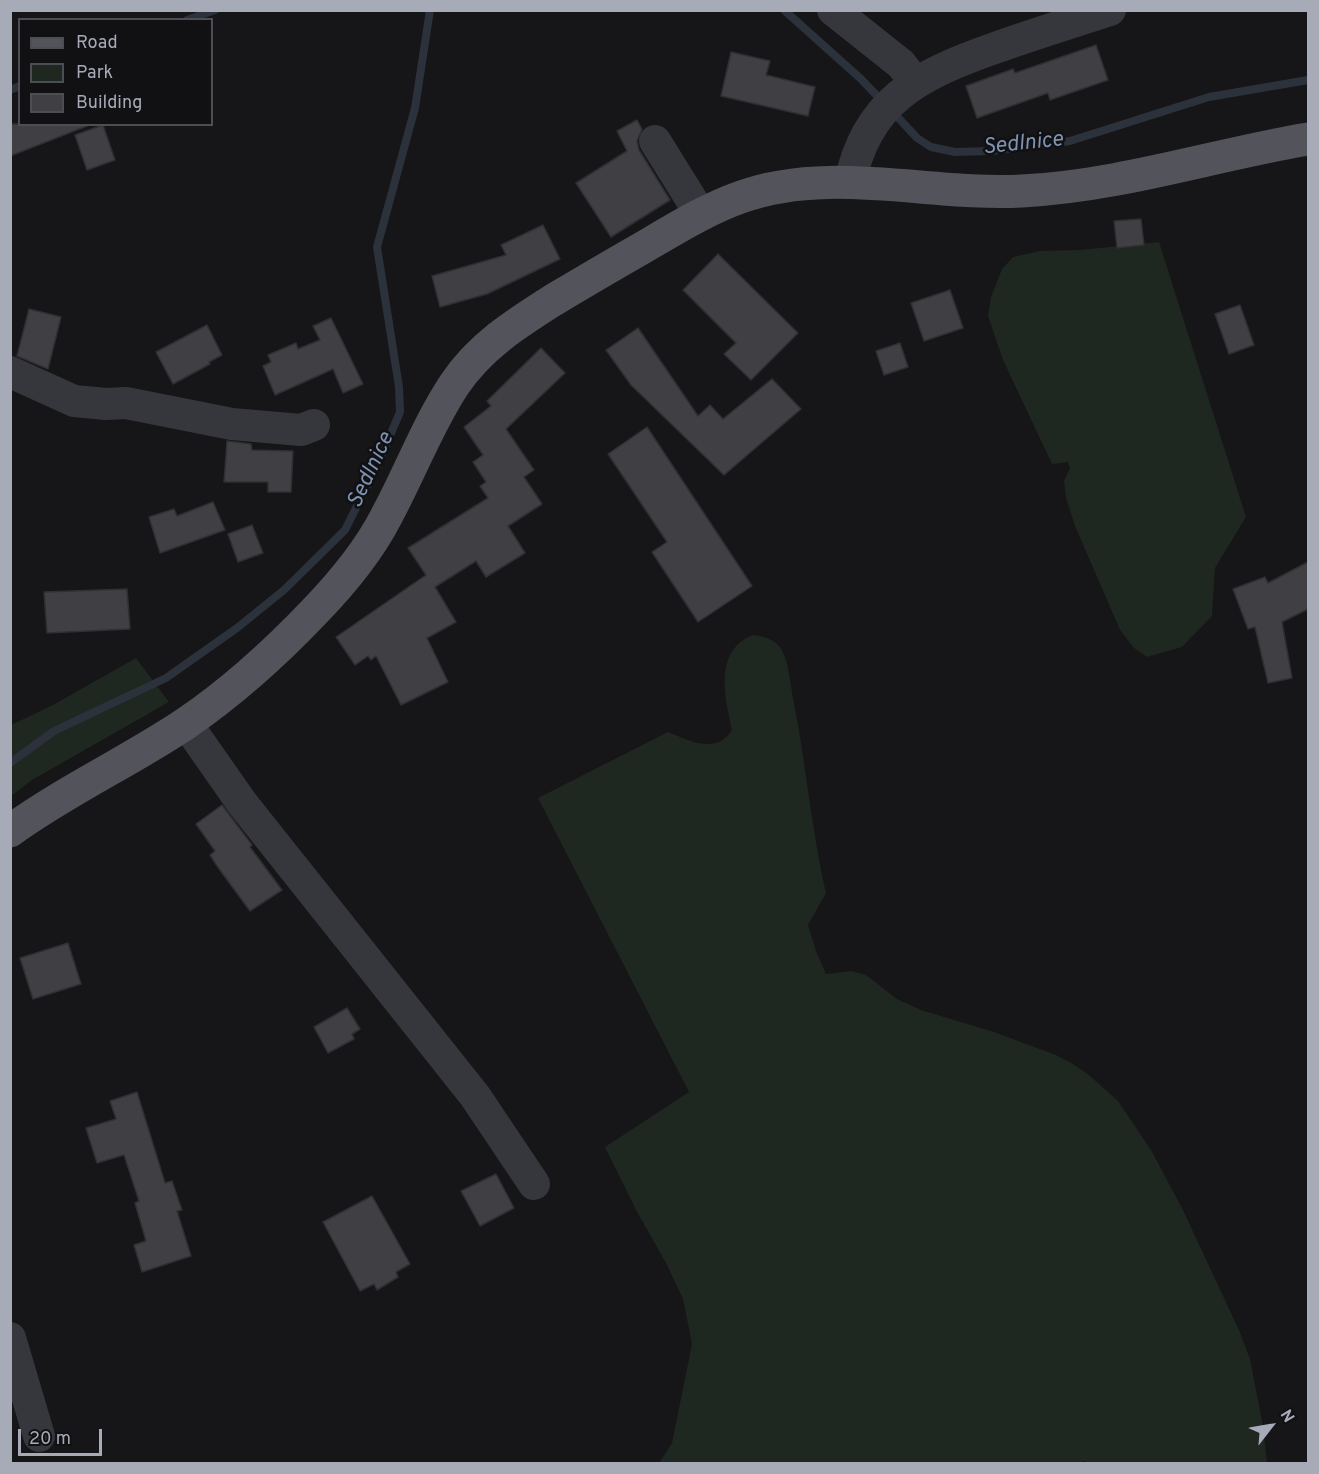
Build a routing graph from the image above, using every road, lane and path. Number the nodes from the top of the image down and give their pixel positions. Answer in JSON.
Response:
{"nodes":[{"id":1,"x":833,"y":10,"type":"edge"},
{"id":2,"x":1110,"y":10,"type":"edge"},
{"id":3,"x":910,"y":86,"type":"junction"},
{"id":4,"x":1308,"y":139,"type":"edge"},
{"id":5,"x":655,"y":141,"type":"dead end"},
{"id":6,"x":850,"y":183,"type":"junction"},
{"id":7,"x":701,"y":215,"type":"junction"},
{"id":8,"x":10,"y":372,"type":"edge"},
{"id":9,"x":314,"y":425,"type":"dead end"},
{"id":10,"x":186,"y":723,"type":"junction"},
{"id":11,"x":10,"y":831,"type":"edge"},
{"id":12,"x":534,"y":1184,"type":"dead end"},
{"id":13,"x":10,"y":1338,"type":"edge"},
{"id":14,"x":39,"y":1436,"type":"dead end"}],
"edges":[{"from":1,"to":3,"type":"street"},
{"from":2,"to":3,"type":"street"},
{"from":3,"to":6,"type":"street"},
{"from":4,"to":6,"type":"main road"},
{"from":5,"to":7,"type":"street"},
{"from":6,"to":7,"type":"main road"},
{"from":7,"to":10,"type":"main road"},
{"from":8,"to":9,"type":"street"},
{"from":10,"to":11,"type":"main road"},
{"from":10,"to":12,"type":"street"},
{"from":13,"to":14,"type":"street"}]}
